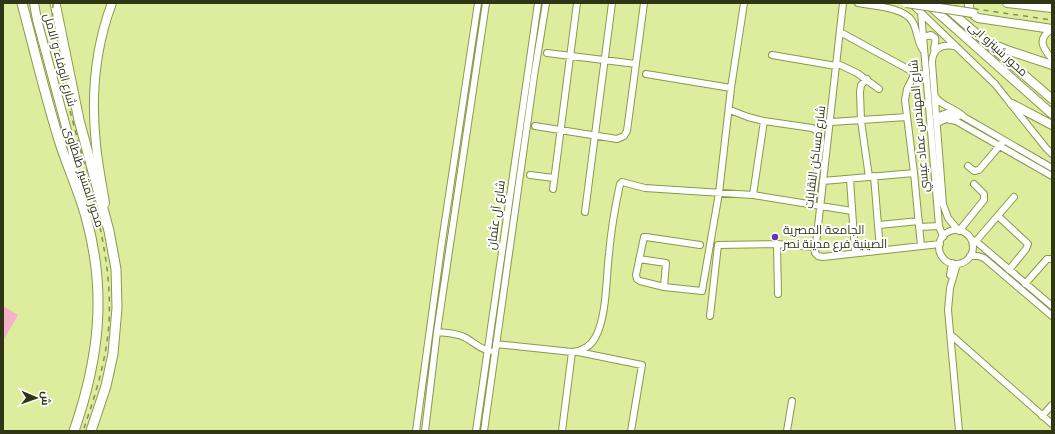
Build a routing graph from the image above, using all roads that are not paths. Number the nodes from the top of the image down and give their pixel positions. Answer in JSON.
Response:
{"nodes":[{"id":1,"x":22,"y":3,"type":"edge"},
{"id":2,"x":34,"y":3,"type":"edge"},
{"id":3,"x":55,"y":3,"type":"edge"},
{"id":4,"x":112,"y":3,"type":"edge"},
{"id":5,"x":478,"y":3,"type":"edge"},
{"id":6,"x":486,"y":3,"type":"edge"},
{"id":7,"x":538,"y":3,"type":"edge"},
{"id":8,"x":546,"y":3,"type":"edge"},
{"id":9,"x":577,"y":3,"type":"edge"},
{"id":10,"x":612,"y":3,"type":"edge"},
{"id":11,"x":644,"y":3,"type":"edge"},
{"id":12,"x":744,"y":3,"type":"edge"},
{"id":13,"x":843,"y":3,"type":"edge"},
{"id":14,"x":858,"y":3,"type":"edge"},
{"id":15,"x":906,"y":3,"type":"edge"},
{"id":16,"x":911,"y":3,"type":"edge"},
{"id":17,"x":927,"y":3,"type":"edge"},
{"id":18,"x":941,"y":3,"type":"edge"},
{"id":19,"x":969,"y":3,"type":"edge"},
{"id":20,"x":1007,"y":3,"type":"edge"},
{"id":21,"x":1052,"y":8,"type":"edge"},
{"id":22,"x":921,"y":12,"type":"junction"},
{"id":23,"x":1052,"y":24,"type":"edge"},
{"id":24,"x":1052,"y":29,"type":"edge"},
{"id":25,"x":840,"y":32,"type":"junction"},
{"id":26,"x":923,"y":37,"type":"junction"},
{"id":27,"x":983,"y":40,"type":"junction"},
{"id":28,"x":957,"y":47,"type":"junction"},
{"id":29,"x":924,"y":51,"type":"junction"},
{"id":30,"x":935,"y":52,"type":"junction"},
{"id":31,"x":547,"y":53,"type":"dead end"},
{"id":32,"x":772,"y":55,"type":"dead end"},
{"id":33,"x":570,"y":56,"type":"junction"},
{"id":34,"x":1052,"y":58,"type":"edge"},
{"id":35,"x":604,"y":60,"type":"junction"},
{"id":36,"x":636,"y":64,"type":"junction"},
{"id":37,"x":836,"y":65,"type":"junction"},
{"id":38,"x":1052,"y":65,"type":"edge"},
{"id":39,"x":915,"y":73,"type":"junction"},
{"id":40,"x":646,"y":74,"type":"dead end"},
{"id":41,"x":926,"y":75,"type":"junction"},
{"id":42,"x":866,"y":79,"type":"junction"},
{"id":43,"x":732,"y":88,"type":"junction"},
{"id":44,"x":880,"y":89,"type":"dead end"},
{"id":45,"x":934,"y":95,"type":"junction"},
{"id":46,"x":1052,"y":99,"type":"edge"},
{"id":47,"x":1012,"y":104,"type":"junction"},
{"id":48,"x":730,"y":110,"type":"junction"},
{"id":49,"x":1052,"y":114,"type":"edge"},
{"id":50,"x":907,"y":117,"type":"junction"},
{"id":51,"x":964,"y":117,"type":"junction"},
{"id":52,"x":936,"y":120,"type":"junction"},
{"id":53,"x":764,"y":121,"type":"junction"},
{"id":54,"x":861,"y":121,"type":"junction"},
{"id":55,"x":831,"y":122,"type":"junction"},
{"id":56,"x":1052,"y":125,"type":"edge"},
{"id":57,"x":535,"y":126,"type":"dead end"},
{"id":58,"x":560,"y":129,"type":"junction"},
{"id":59,"x":595,"y":135,"type":"junction"},
{"id":60,"x":1001,"y":143,"type":"junction"},
{"id":61,"x":1052,"y":154,"type":"edge"},
{"id":62,"x":968,"y":166,"type":"dead end"},
{"id":63,"x":1052,"y":168,"type":"edge"},
{"id":64,"x":914,"y":173,"type":"junction"},
{"id":65,"x":530,"y":174,"type":"dead end"},
{"id":66,"x":1052,"y":176,"type":"edge"},
{"id":67,"x":872,"y":177,"type":"junction"},
{"id":68,"x":554,"y":178,"type":"junction"},
{"id":69,"x":850,"y":179,"type":"junction"},
{"id":70,"x":823,"y":181,"type":"junction"},
{"id":71,"x":974,"y":184,"type":"dead end"},
{"id":72,"x":553,"y":189,"type":"dead end"},
{"id":73,"x":719,"y":193,"type":"junction"},
{"id":74,"x":79,"y":194,"type":"junction"},
{"id":75,"x":754,"y":195,"type":"junction"},
{"id":76,"x":1014,"y":197,"type":"dead end"},
{"id":77,"x":812,"y":205,"type":"junction"},
{"id":78,"x":820,"y":206,"type":"junction"},
{"id":79,"x":852,"y":211,"type":"junction"},
{"id":80,"x":585,"y":212,"type":"dead end"},
{"id":81,"x":998,"y":216,"type":"junction"},
{"id":82,"x":106,"y":218,"type":"junction"},
{"id":83,"x":919,"y":224,"type":"junction"},
{"id":84,"x":879,"y":225,"type":"junction"},
{"id":85,"x":939,"y":226,"type":"junction"},
{"id":86,"x":959,"y":231,"type":"junction"},
{"id":87,"x":943,"y":237,"type":"junction"},
{"id":88,"x":973,"y":240,"type":"junction"},
{"id":89,"x":776,"y":244,"type":"junction"},
{"id":90,"x":940,"y":244,"type":"junction"},
{"id":91,"x":700,"y":245,"type":"dead end"},
{"id":92,"x":921,"y":246,"type":"junction"},
{"id":93,"x":815,"y":247,"type":"junction"},
{"id":94,"x":442,"y":248,"type":"junction"},
{"id":95,"x":450,"y":249,"type":"junction"},
{"id":96,"x":880,"y":250,"type":"junction"},
{"id":97,"x":855,"y":253,"type":"junction"},
{"id":98,"x":970,"y":256,"type":"junction"},
{"id":99,"x":639,"y":258,"type":"junction"},
{"id":100,"x":1052,"y":259,"type":"edge"},
{"id":101,"x":954,"y":264,"type":"junction"},
{"id":102,"x":1009,"y":270,"type":"junction"},
{"id":103,"x":1025,"y":284,"type":"junction"},
{"id":104,"x":664,"y":286,"type":"junction"},
{"id":105,"x":702,"y":290,"type":"junction"},
{"id":106,"x":713,"y":292,"type":"junction"},
{"id":107,"x":778,"y":294,"type":"dead end"},
{"id":108,"x":1052,"y":306,"type":"edge"},
{"id":109,"x":710,"y":316,"type":"dead end"},
{"id":110,"x":1052,"y":316,"type":"edge"},
{"id":111,"x":438,"y":332,"type":"junction"},
{"id":112,"x":951,"y":335,"type":"junction"},
{"id":113,"x":496,"y":344,"type":"junction"},
{"id":114,"x":488,"y":351,"type":"junction"},
{"id":115,"x":495,"y":352,"type":"junction"},
{"id":116,"x":574,"y":352,"type":"junction"},
{"id":117,"x":792,"y":402,"type":"dead end"},
{"id":118,"x":1052,"y":405,"type":"edge"},
{"id":119,"x":1042,"y":416,"type":"junction"},
{"id":120,"x":1052,"y":424,"type":"edge"},
{"id":121,"x":74,"y":431,"type":"edge"},
{"id":122,"x":91,"y":431,"type":"edge"},
{"id":123,"x":416,"y":431,"type":"edge"},
{"id":124,"x":425,"y":431,"type":"edge"},
{"id":125,"x":476,"y":431,"type":"edge"},
{"id":126,"x":484,"y":431,"type":"edge"},
{"id":127,"x":562,"y":431,"type":"edge"},
{"id":128,"x":631,"y":431,"type":"edge"},
{"id":129,"x":787,"y":431,"type":"edge"},
{"id":130,"x":958,"y":431,"type":"edge"}],
"edges":[{"from":1,"to":74,"type":"highway","name":"محور المشير طنطاوى"},
{"from":2,"to":74,"type":"main road","name":"شارع الوفاء و الامل"},
{"from":3,"to":82,"type":"highway","name":"محور المشير طنطاوى"},
{"from":4,"to":82,"type":"main road","name":"شارع الوفاء و الامل"},
{"from":5,"to":94,"type":"street"},
{"from":6,"to":95,"type":"street"},
{"from":7,"to":114,"type":"street","name":"شارع آل عثمان"},
{"from":8,"to":113,"type":"street","name":"شارع آل عثمان"},
{"from":9,"to":33,"type":"street"},
{"from":10,"to":35,"type":"street"},
{"from":11,"to":36,"type":"street"},
{"from":12,"to":43,"type":"street"},
{"from":13,"to":25,"type":"street","name":"شارع مساكن النقابات"},
{"from":14,"to":29,"type":"street"},
{"from":15,"to":23,"type":"main road","bridge":true},
{"from":16,"to":22,"type":"street"},
{"from":17,"to":49,"type":"main road","name":"محور شينزو ابى"},
{"from":18,"to":27,"type":"main road","name":"محور شينزو ابى"},
{"from":19,"to":24,"type":"main road"},
{"from":20,"to":21,"type":"main road"},
{"from":22,"to":26,"type":"street","name":"شارع المهندس عماد عيسي"},
{"from":22,"to":28,"type":"street"},
{"from":24,"to":34,"type":"street"},
{"from":25,"to":37,"type":"street","name":"شارع مساكن النقابات"},
{"from":25,"to":39,"type":"street"},
{"from":26,"to":29,"type":"street","name":"شارع المهندس عماد عيسي"},
{"from":26,"to":30,"type":"street"},
{"from":27,"to":38,"type":"main road"},
{"from":27,"to":46,"type":"main road","name":"محور شينزو ابى"},
{"from":28,"to":30,"type":"street","name":"شارع المهندس عماد عيسي"},
{"from":28,"to":47,"type":"street"},
{"from":29,"to":41,"type":"street","name":"شارع المهندس عماد عيسي"},
{"from":30,"to":45,"type":"street","name":"شارع المهندس عماد عيسي"},
{"from":31,"to":33,"type":"street"},
{"from":32,"to":37,"type":"street"},
{"from":33,"to":35,"type":"street"},
{"from":33,"to":58,"type":"street"},
{"from":35,"to":36,"type":"street"},
{"from":35,"to":59,"type":"street"},
{"from":36,"to":59,"type":"street"},
{"from":37,"to":42,"type":"street"},
{"from":37,"to":55,"type":"street","name":"شارع مساكن النقابات"},
{"from":39,"to":41,"type":"street"},
{"from":39,"to":50,"type":"street"},
{"from":40,"to":43,"type":"street"},
{"from":41,"to":85,"type":"street","name":"شارع المهندس عماد عيسي"},
{"from":42,"to":44,"type":"street"},
{"from":42,"to":54,"type":"street"},
{"from":43,"to":48,"type":"street"},
{"from":45,"to":51,"type":"street"},
{"from":45,"to":52,"type":"street","name":"شارع المهندس عماد عيسي"},
{"from":47,"to":56,"type":"main road"},
{"from":47,"to":61,"type":"street"},
{"from":48,"to":53,"type":"street"},
{"from":48,"to":73,"type":"street"},
{"from":50,"to":54,"type":"street"},
{"from":50,"to":64,"type":"street"},
{"from":51,"to":52,"type":"street"},
{"from":51,"to":60,"type":"street"},
{"from":52,"to":60,"type":"street"},
{"from":52,"to":86,"type":"street","name":"شارع المهندس عماد عيسي"},
{"from":53,"to":75,"type":"street"},
{"from":53,"to":77,"type":"street"},
{"from":54,"to":55,"type":"street"},
{"from":54,"to":67,"type":"street"},
{"from":55,"to":70,"type":"street","name":"شارع مساكن النقابات"},
{"from":57,"to":58,"type":"street"},
{"from":58,"to":59,"type":"street"},
{"from":58,"to":68,"type":"street"},
{"from":59,"to":80,"type":"street"},
{"from":60,"to":62,"type":"street"},
{"from":60,"to":63,"type":"street"},
{"from":60,"to":66,"type":"street"},
{"from":64,"to":67,"type":"street"},
{"from":64,"to":83,"type":"street"},
{"from":65,"to":68,"type":"street"},
{"from":67,"to":69,"type":"street"},
{"from":67,"to":84,"type":"street"},
{"from":68,"to":72,"type":"street"},
{"from":69,"to":70,"type":"street"},
{"from":69,"to":79,"type":"street"},
{"from":70,"to":78,"type":"street","name":"شارع مساكن النقابات"},
{"from":71,"to":86,"type":"street"},
{"from":73,"to":75,"type":"street"},
{"from":73,"to":105,"type":"street"},
{"from":73,"to":116,"type":"street"},
{"from":74,"to":121,"type":"highway","name":"محور المشير طنطاوى"},
{"from":75,"to":77,"type":"street"},
{"from":76,"to":81,"type":"street"},
{"from":77,"to":78,"type":"street"},
{"from":78,"to":79,"type":"street"},
{"from":78,"to":93,"type":"street","name":"شارع مساكن النقابات"},
{"from":79,"to":97,"type":"street"},
{"from":81,"to":88,"type":"street"},
{"from":81,"to":102,"type":"street"},
{"from":82,"to":122,"type":"highway","name":"محور المشير طنطاوى"},
{"from":83,"to":84,"type":"street"},
{"from":83,"to":85,"type":"street"},
{"from":83,"to":92,"type":"street"},
{"from":84,"to":96,"type":"street"},
{"from":85,"to":87,"type":"street","name":"شارع المهندس عماد عيسي"},
{"from":86,"to":87,"type":"street"},
{"from":86,"to":88,"type":"street"},
{"from":87,"to":90,"type":"street"},
{"from":88,"to":98,"type":"street"},
{"from":88,"to":102,"type":"street"},
{"from":89,"to":93,"type":"street"},
{"from":89,"to":106,"type":"street"},
{"from":89,"to":107,"type":"street"},
{"from":90,"to":92,"type":"street"},
{"from":90,"to":101,"type":"street"},
{"from":91,"to":99,"type":"street"},
{"from":92,"to":96,"type":"street"},
{"from":93,"to":97,"type":"street"},
{"from":94,"to":95,"type":"street"},
{"from":94,"to":123,"type":"street"},
{"from":95,"to":111,"type":"street"},
{"from":96,"to":97,"type":"street"},
{"from":98,"to":101,"type":"street"},
{"from":98,"to":110,"type":"street"},
{"from":99,"to":104,"type":"street"},
{"from":99,"to":104,"type":"street"},
{"from":100,"to":103,"type":"street"},
{"from":101,"to":112,"type":"street"},
{"from":101,"to":130,"type":"street"},
{"from":102,"to":103,"type":"street"},
{"from":103,"to":108,"type":"street"},
{"from":104,"to":105,"type":"street"},
{"from":105,"to":106,"type":"street"},
{"from":106,"to":109,"type":"street"},
{"from":111,"to":114,"type":"street"},
{"from":111,"to":124,"type":"street"},
{"from":112,"to":119,"type":"street"},
{"from":112,"to":130,"type":"street"},
{"from":113,"to":115,"type":"street","name":"شارع آل عثمان"},
{"from":113,"to":116,"type":"street"},
{"from":114,"to":115,"type":"street"},
{"from":114,"to":125,"type":"street","name":"شارع آل عثمان"},
{"from":115,"to":126,"type":"street","name":"شارع آل عثمان"},
{"from":116,"to":127,"type":"street"},
{"from":116,"to":128,"type":"street"},
{"from":117,"to":129,"type":"street"},
{"from":118,"to":119,"type":"street"},
{"from":119,"to":120,"type":"street"}]}
